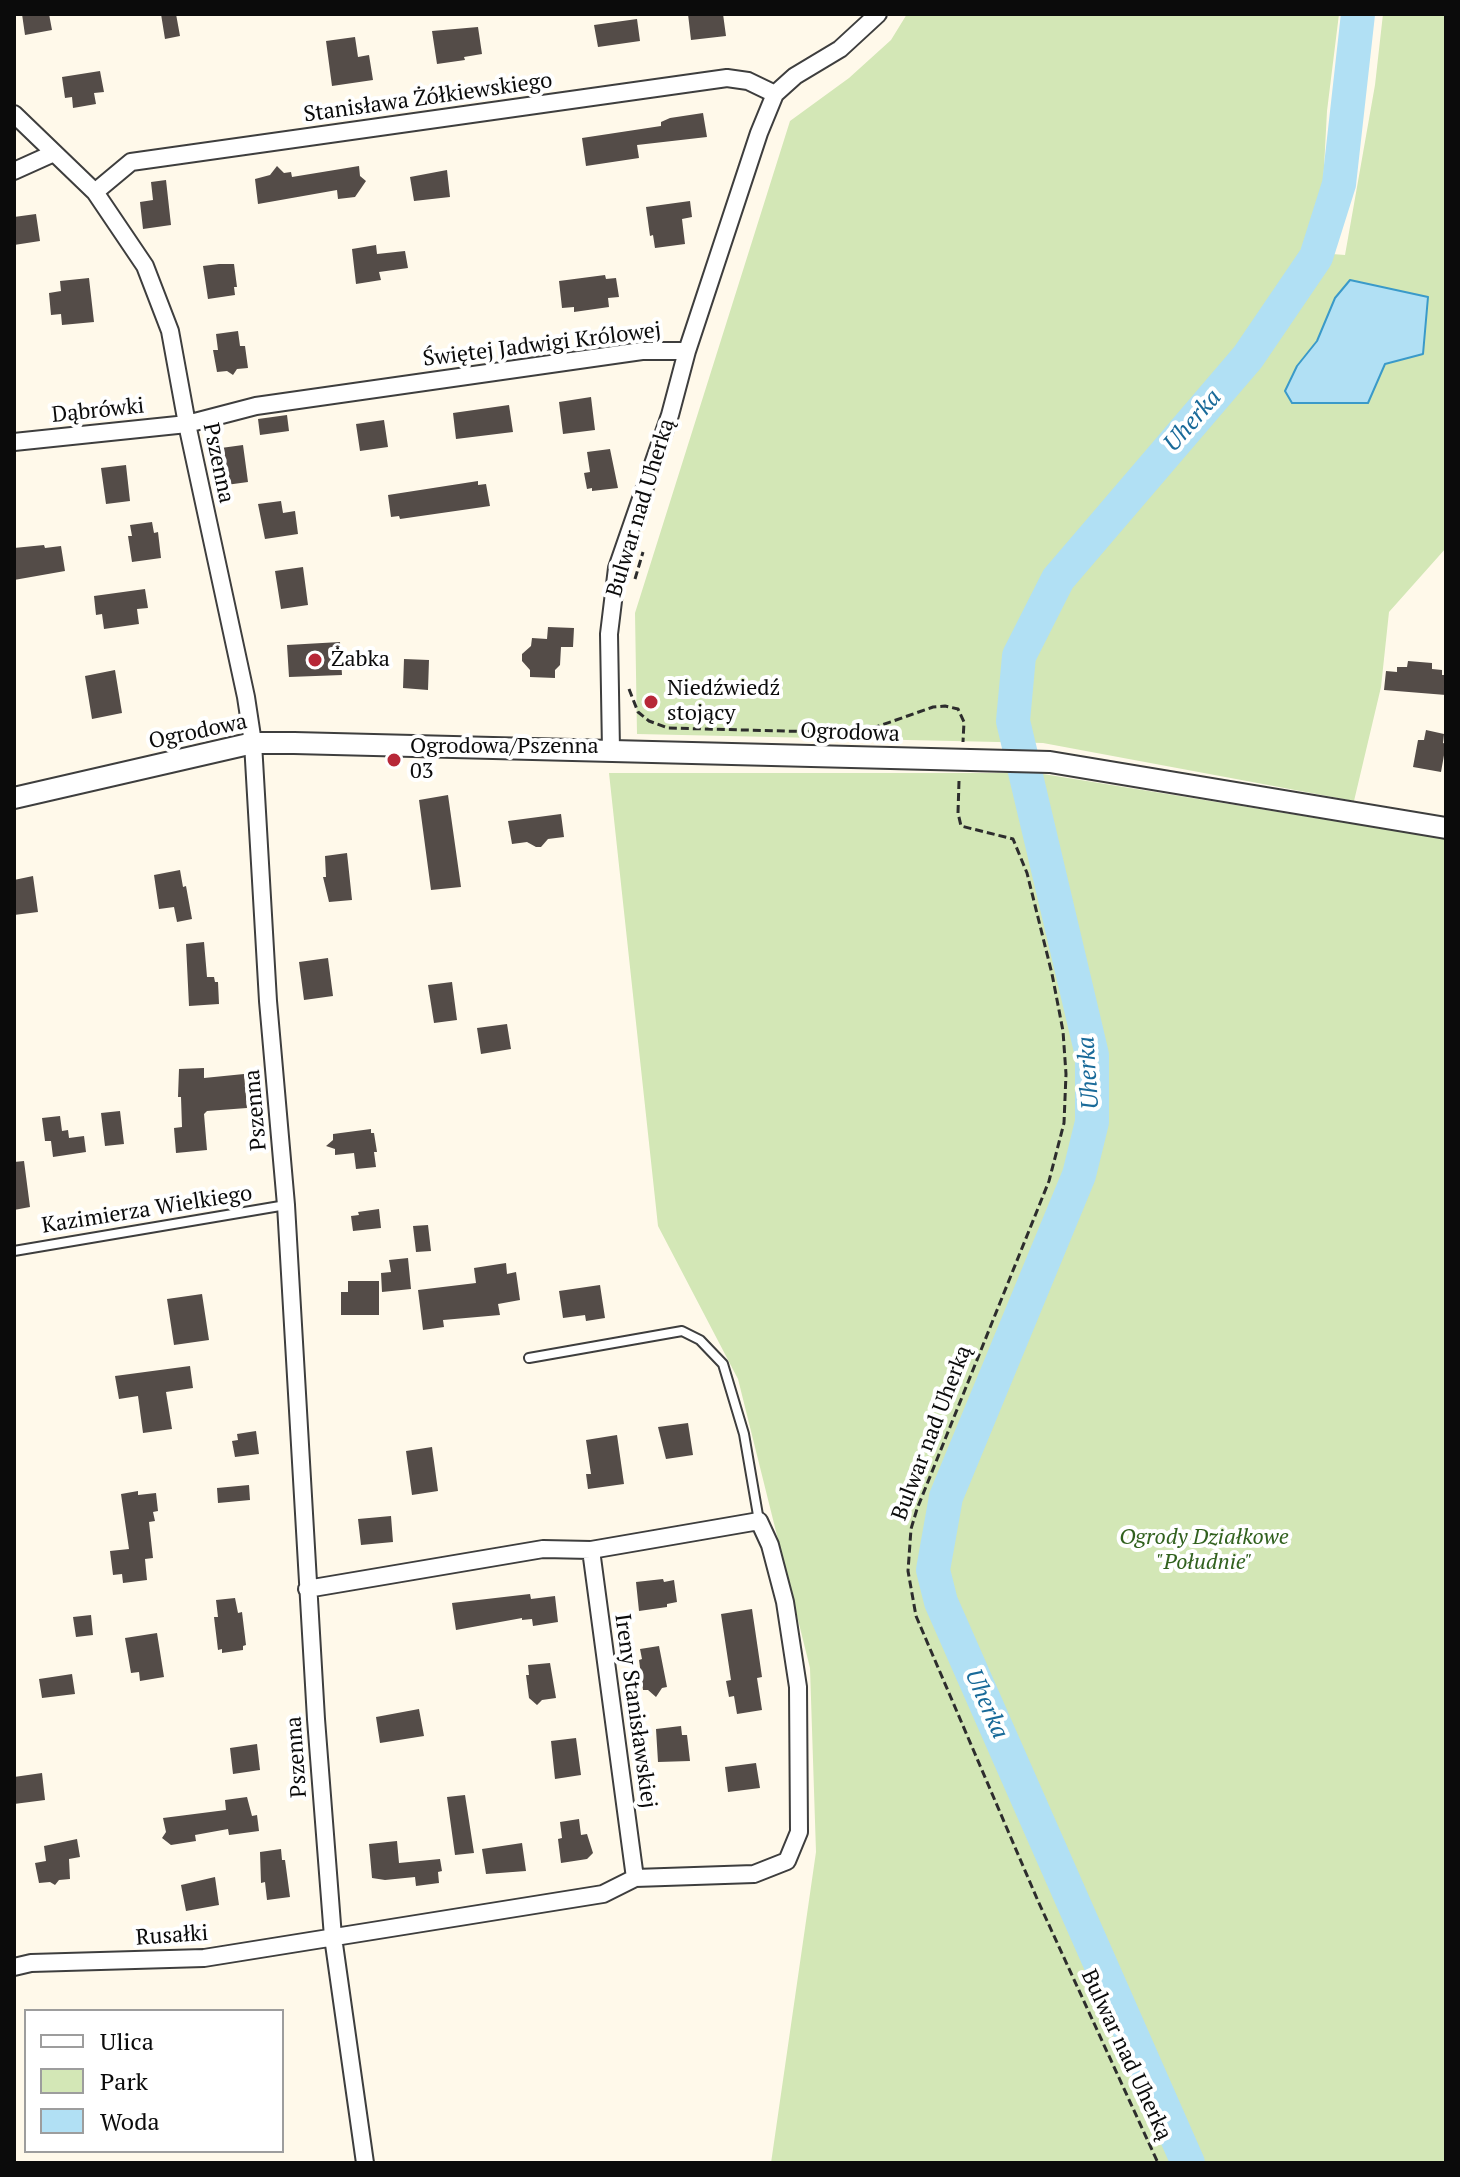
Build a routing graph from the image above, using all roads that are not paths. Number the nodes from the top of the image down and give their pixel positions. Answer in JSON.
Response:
{"nodes":[{"id":1,"x":878,"y":14,"type":"edge"},
{"id":2,"x":775,"y":94,"type":"junction"},
{"id":3,"x":14,"y":114,"type":"edge"},
{"id":4,"x":54,"y":153,"type":"junction"},
{"id":5,"x":14,"y":171,"type":"edge"},
{"id":6,"x":95,"y":192,"type":"junction"},
{"id":7,"x":687,"y":351,"type":"junction"},
{"id":8,"x":187,"y":424,"type":"junction"},
{"id":9,"x":14,"y":442,"type":"edge"},
{"id":10,"x":253,"y":743,"type":"junction"},
{"id":11,"x":611,"y":750,"type":"junction"},
{"id":12,"x":14,"y":798,"type":"edge"},
{"id":13,"x":1446,"y":828,"type":"edge"},
{"id":14,"x":286,"y":1205,"type":"junction"},
{"id":15,"x":14,"y":1251,"type":"edge"},
{"id":16,"x":529,"y":1358,"type":"dead end"},
{"id":17,"x":759,"y":1521,"type":"junction"},
{"id":18,"x":591,"y":1550,"type":"junction"},
{"id":19,"x":307,"y":1589,"type":"junction"},
{"id":20,"x":635,"y":1878,"type":"junction"},
{"id":21,"x":333,"y":1937,"type":"junction"},
{"id":22,"x":14,"y":1956,"type":"edge"},
{"id":23,"x":31,"y":1963,"type":"junction"},
{"id":24,"x":14,"y":1967,"type":"edge"},
{"id":25,"x":365,"y":2163,"type":"edge"}],
"edges":[{"from":1,"to":2,"type":"street"},
{"from":2,"to":6,"type":"street","name":"Stanisława Żółkiewskiego"},
{"from":2,"to":7,"type":"street"},
{"from":3,"to":4,"type":"street","name":"Pszenna"},
{"from":4,"to":5,"type":"street"},
{"from":4,"to":6,"type":"street","name":"Pszenna"},
{"from":6,"to":8,"type":"street","name":"Pszenna"},
{"from":7,"to":8,"type":"street","name":"Świętej Jadwigi Królowej"},
{"from":7,"to":11,"type":"street","name":"Świętej Jadwigi Królowej"},
{"from":8,"to":9,"type":"street","name":"Dąbrówki"},
{"from":8,"to":10,"type":"street","name":"Pszenna"},
{"from":10,"to":11,"type":"street","name":"Ogrodowa"},
{"from":10,"to":12,"type":"street","name":"Ogrodowa"},
{"from":10,"to":14,"type":"street","name":"Pszenna"},
{"from":11,"to":13,"type":"street","name":"Ogrodowa"},
{"from":14,"to":15,"type":"lane","name":"Kazimierza Wielkiego"},
{"from":14,"to":19,"type":"street","name":"Pszenna"},
{"from":16,"to":17,"type":"lane"},
{"from":17,"to":18,"type":"street"},
{"from":17,"to":20,"type":"street"},
{"from":18,"to":19,"type":"street"},
{"from":18,"to":20,"type":"street","name":"Ireny Stanisławskiej"},
{"from":19,"to":21,"type":"street","name":"Pszenna"},
{"from":20,"to":21,"type":"street","name":"Rusałki"},
{"from":21,"to":23,"type":"street","name":"Rusałki"},
{"from":21,"to":25,"type":"street","name":"Pszenna"},
{"from":22,"to":23,"type":"street"},
{"from":23,"to":24,"type":"street","name":"Rusałki"}]}
